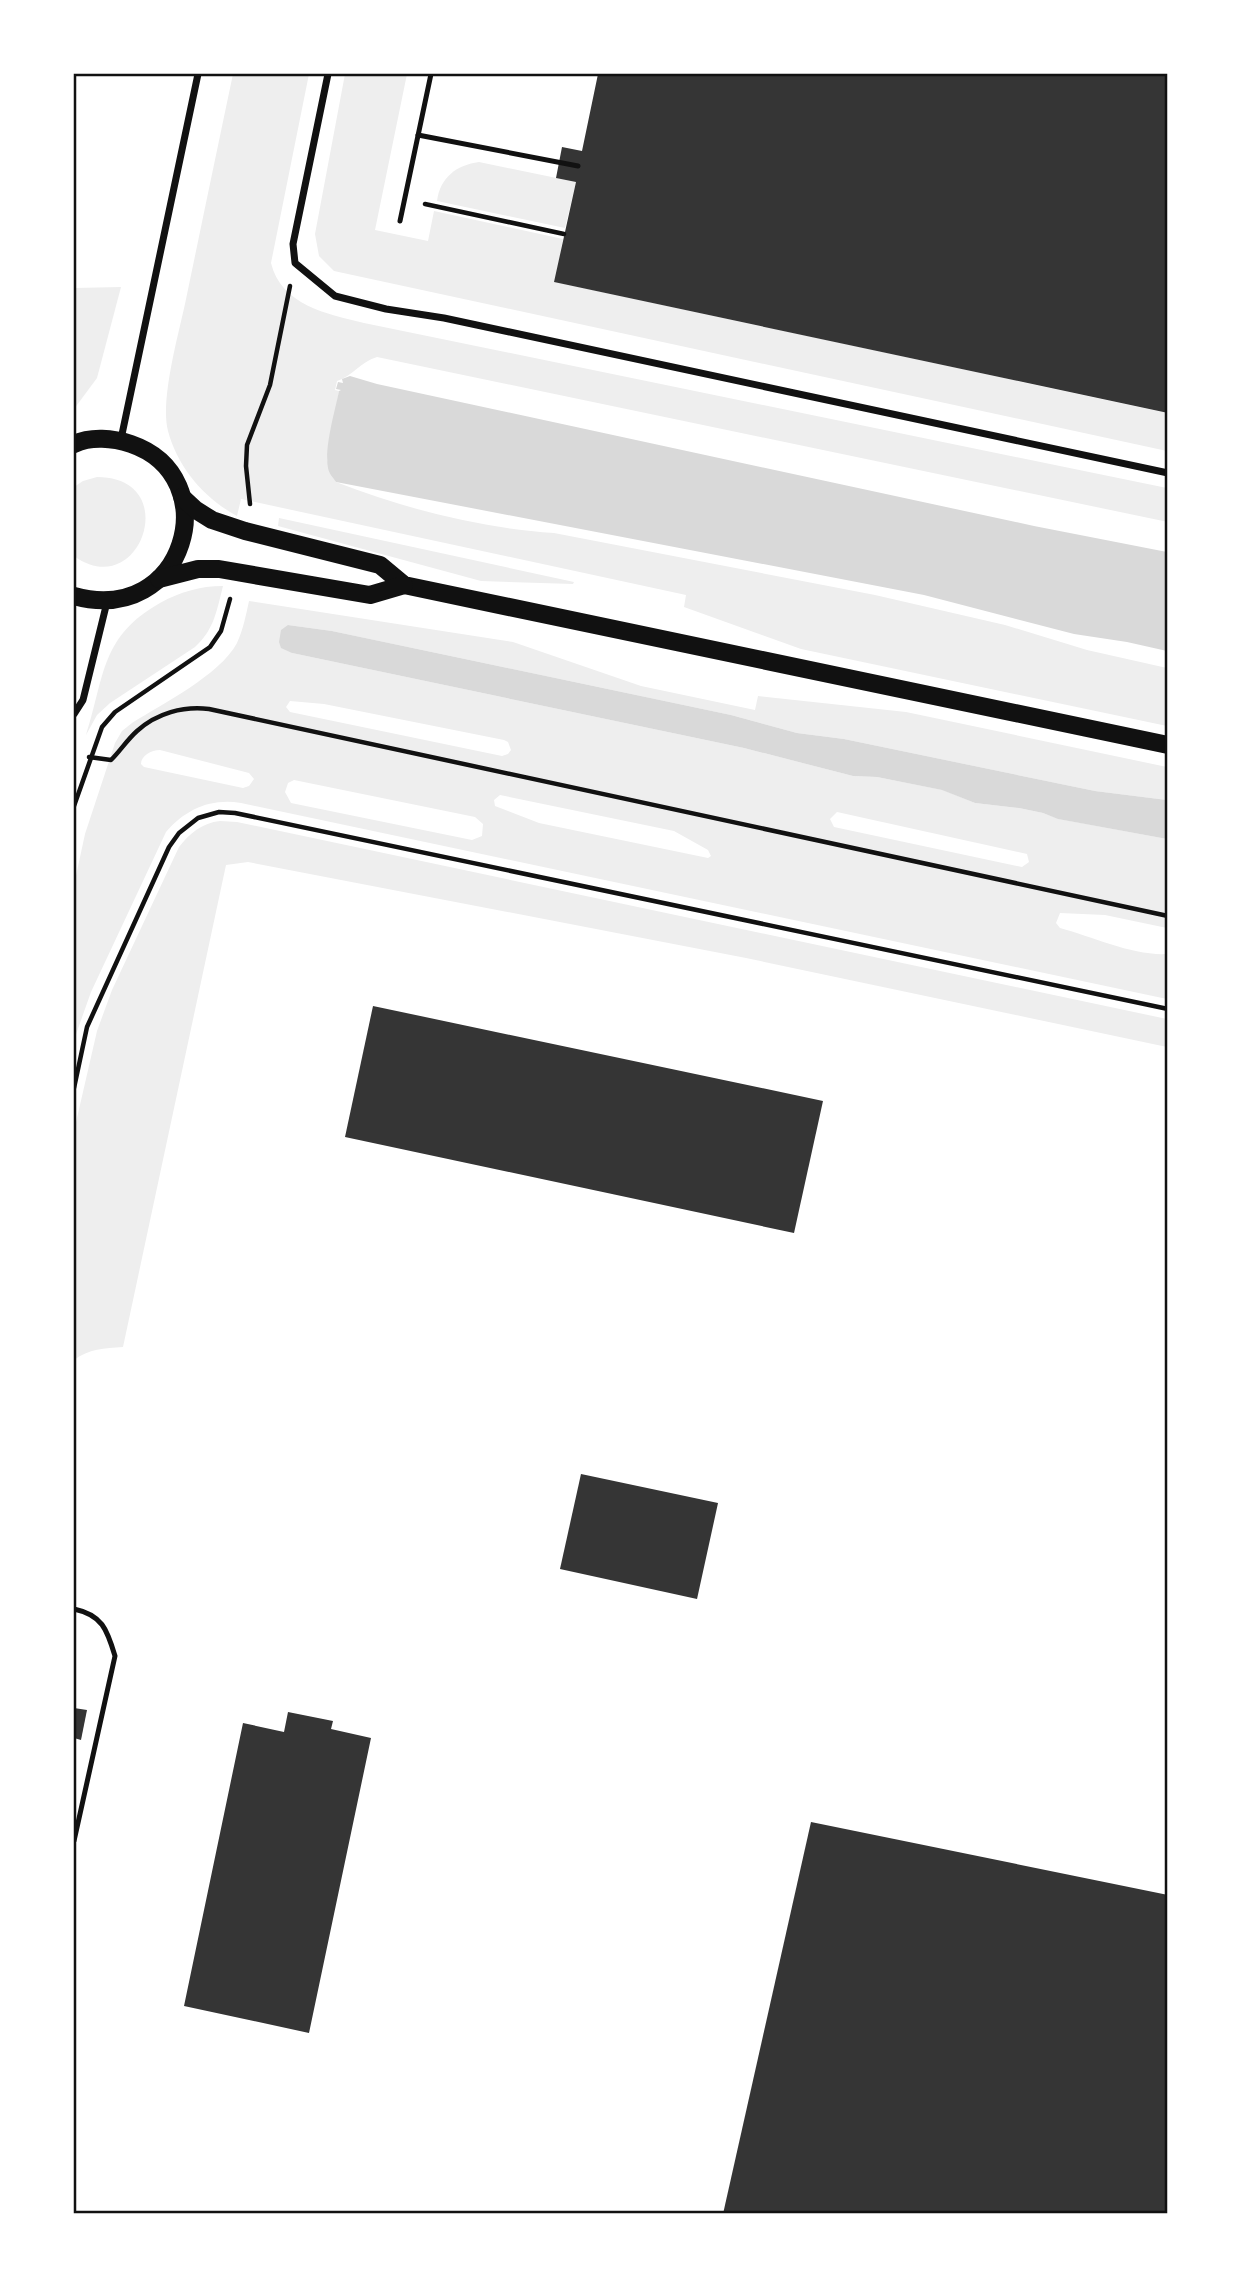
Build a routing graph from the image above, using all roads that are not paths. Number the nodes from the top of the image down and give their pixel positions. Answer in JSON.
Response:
{"nodes":[{"id":1,"x":198,"y":74,"type":"edge"},
{"id":2,"x":328,"y":74,"type":"edge"},
{"id":3,"x":430,"y":74,"type":"edge"},
{"id":4,"x":418,"y":135,"type":"junction"},
{"id":5,"x":579,"y":166,"type":"dead end"},
{"id":6,"x":400,"y":221,"type":"dead end"},
{"id":7,"x":121,"y":440,"type":"junction"},
{"id":8,"x":74,"y":444,"type":"edge"},
{"id":9,"x":1167,"y":473,"type":"edge"},
{"id":10,"x":182,"y":497,"type":"junction"},
{"id":11,"x":159,"y":579,"type":"junction"},
{"id":12,"x":404,"y":585,"type":"junction"},
{"id":13,"x":74,"y":596,"type":"edge"},
{"id":14,"x":107,"y":602,"type":"junction"},
{"id":15,"x":74,"y":714,"type":"edge"},
{"id":16,"x":1167,"y":745,"type":"edge"},
{"id":17,"x":74,"y":1609,"type":"edge"},
{"id":18,"x":74,"y":1841,"type":"edge"}],
"edges":[{"from":1,"to":7,"type":"street"},
{"from":2,"to":9,"type":"street"},
{"from":3,"to":4,"type":"lane"},
{"from":4,"to":5,"type":"lane"},
{"from":4,"to":6,"type":"lane"},
{"from":7,"to":8,"type":"main road"},
{"from":7,"to":10,"type":"main road"},
{"from":10,"to":11,"type":"main road"},
{"from":10,"to":12,"type":"main road"},
{"from":11,"to":12,"type":"main road"},
{"from":11,"to":14,"type":"main road"},
{"from":12,"to":16,"type":"main road"},
{"from":13,"to":14,"type":"main road"},
{"from":14,"to":15,"type":"street"},
{"from":17,"to":18,"type":"lane"}]}
